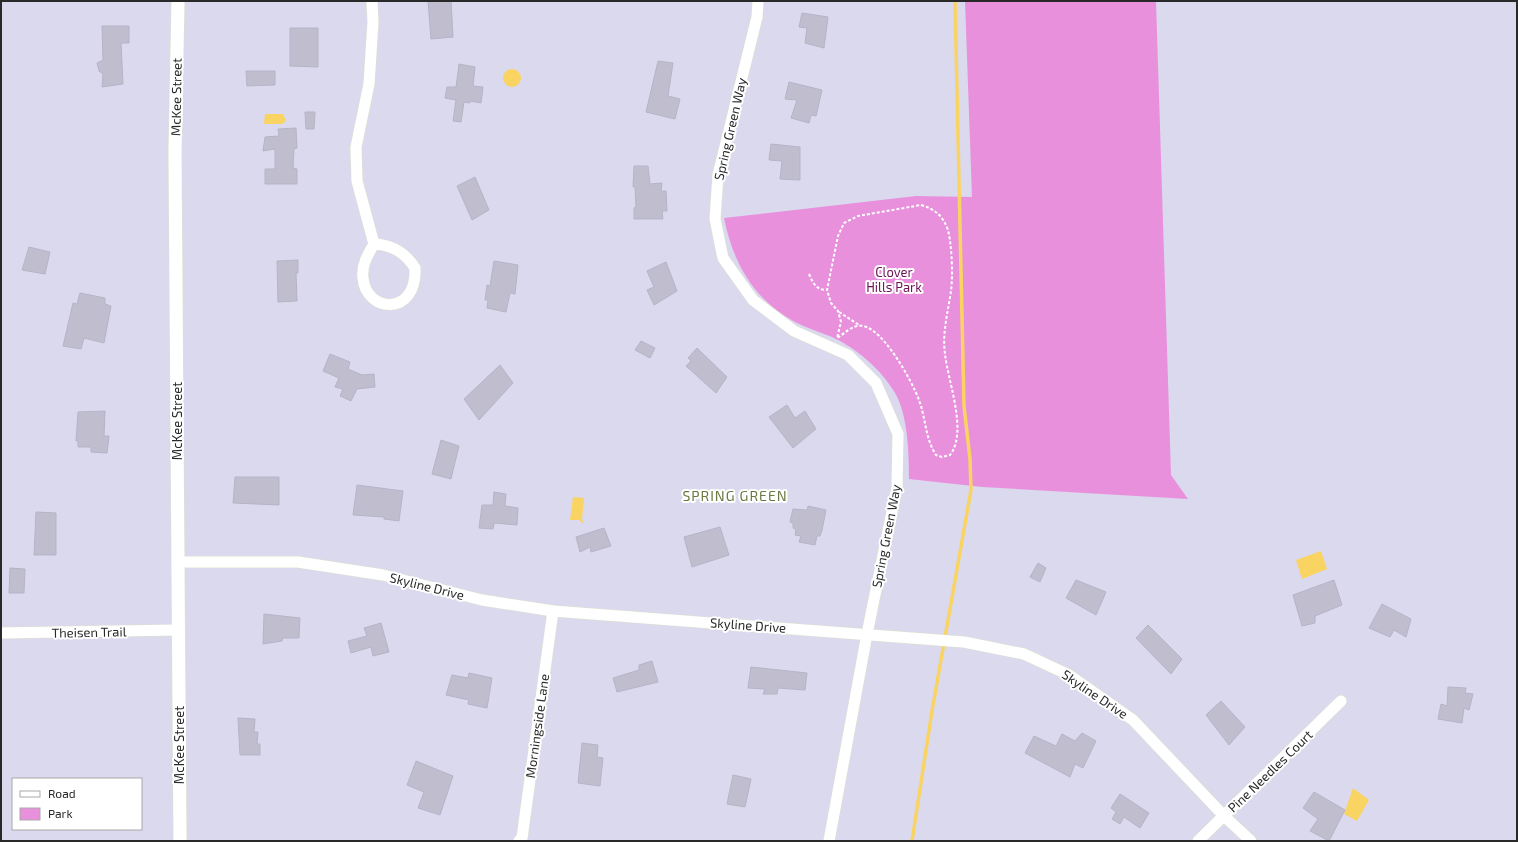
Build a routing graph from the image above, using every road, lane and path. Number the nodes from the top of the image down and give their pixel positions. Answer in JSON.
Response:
{"nodes":[{"id":1,"x":178,"y":1,"type":"edge"},
{"id":2,"x":372,"y":1,"type":"edge"},
{"id":3,"x":758,"y":1,"type":"edge"},
{"id":4,"x":374,"y":244,"type":"junction"},
{"id":5,"x":809,"y":274,"type":"dead end"},
{"id":6,"x":827,"y":290,"type":"junction"},
{"id":7,"x":838,"y":311,"type":"junction"},
{"id":8,"x":860,"y":325,"type":"junction"},
{"id":9,"x":178,"y":562,"type":"junction"},
{"id":10,"x":553,"y":610,"type":"junction"},
{"id":11,"x":178,"y":630,"type":"junction"},
{"id":12,"x":1,"y":633,"type":"edge"},
{"id":13,"x":867,"y":634,"type":"junction"},
{"id":14,"x":1341,"y":701,"type":"dead end"},
{"id":15,"x":1224,"y":816,"type":"junction"},
{"id":16,"x":180,"y":841,"type":"edge"},
{"id":17,"x":519,"y":841,"type":"edge"},
{"id":18,"x":829,"y":841,"type":"edge"},
{"id":19,"x":1198,"y":841,"type":"edge"},
{"id":20,"x":1251,"y":841,"type":"edge"}],
"edges":[{"from":1,"to":9,"type":"street","name":"McKee Street"},
{"from":2,"to":4,"type":"street"},
{"from":3,"to":13,"type":"street","name":"Spring Green Way"},
{"from":4,"to":4,"type":"street"},
{"from":5,"to":6,"type":"path"},
{"from":6,"to":7,"type":"path"},
{"from":6,"to":8,"type":"path"},
{"from":7,"to":8,"type":"path"},
{"from":7,"to":8,"type":"path"},
{"from":9,"to":10,"type":"street","name":"Skyline Drive"},
{"from":9,"to":11,"type":"street","name":"McKee Street"},
{"from":10,"to":13,"type":"street","name":"Skyline Drive"},
{"from":10,"to":17,"type":"street","name":"Morningside Lane"},
{"from":11,"to":12,"type":"street","name":"Theisen Trail"},
{"from":11,"to":16,"type":"street","name":"McKee Street"},
{"from":13,"to":15,"type":"street","name":"Skyline Drive"},
{"from":13,"to":18,"type":"street","name":"Spring Green Way"},
{"from":14,"to":15,"type":"street","name":"Pine Needles Court"},
{"from":15,"to":19,"type":"street","name":"Pine Needles Court"},
{"from":15,"to":20,"type":"street","name":"Skyline Drive"}]}
